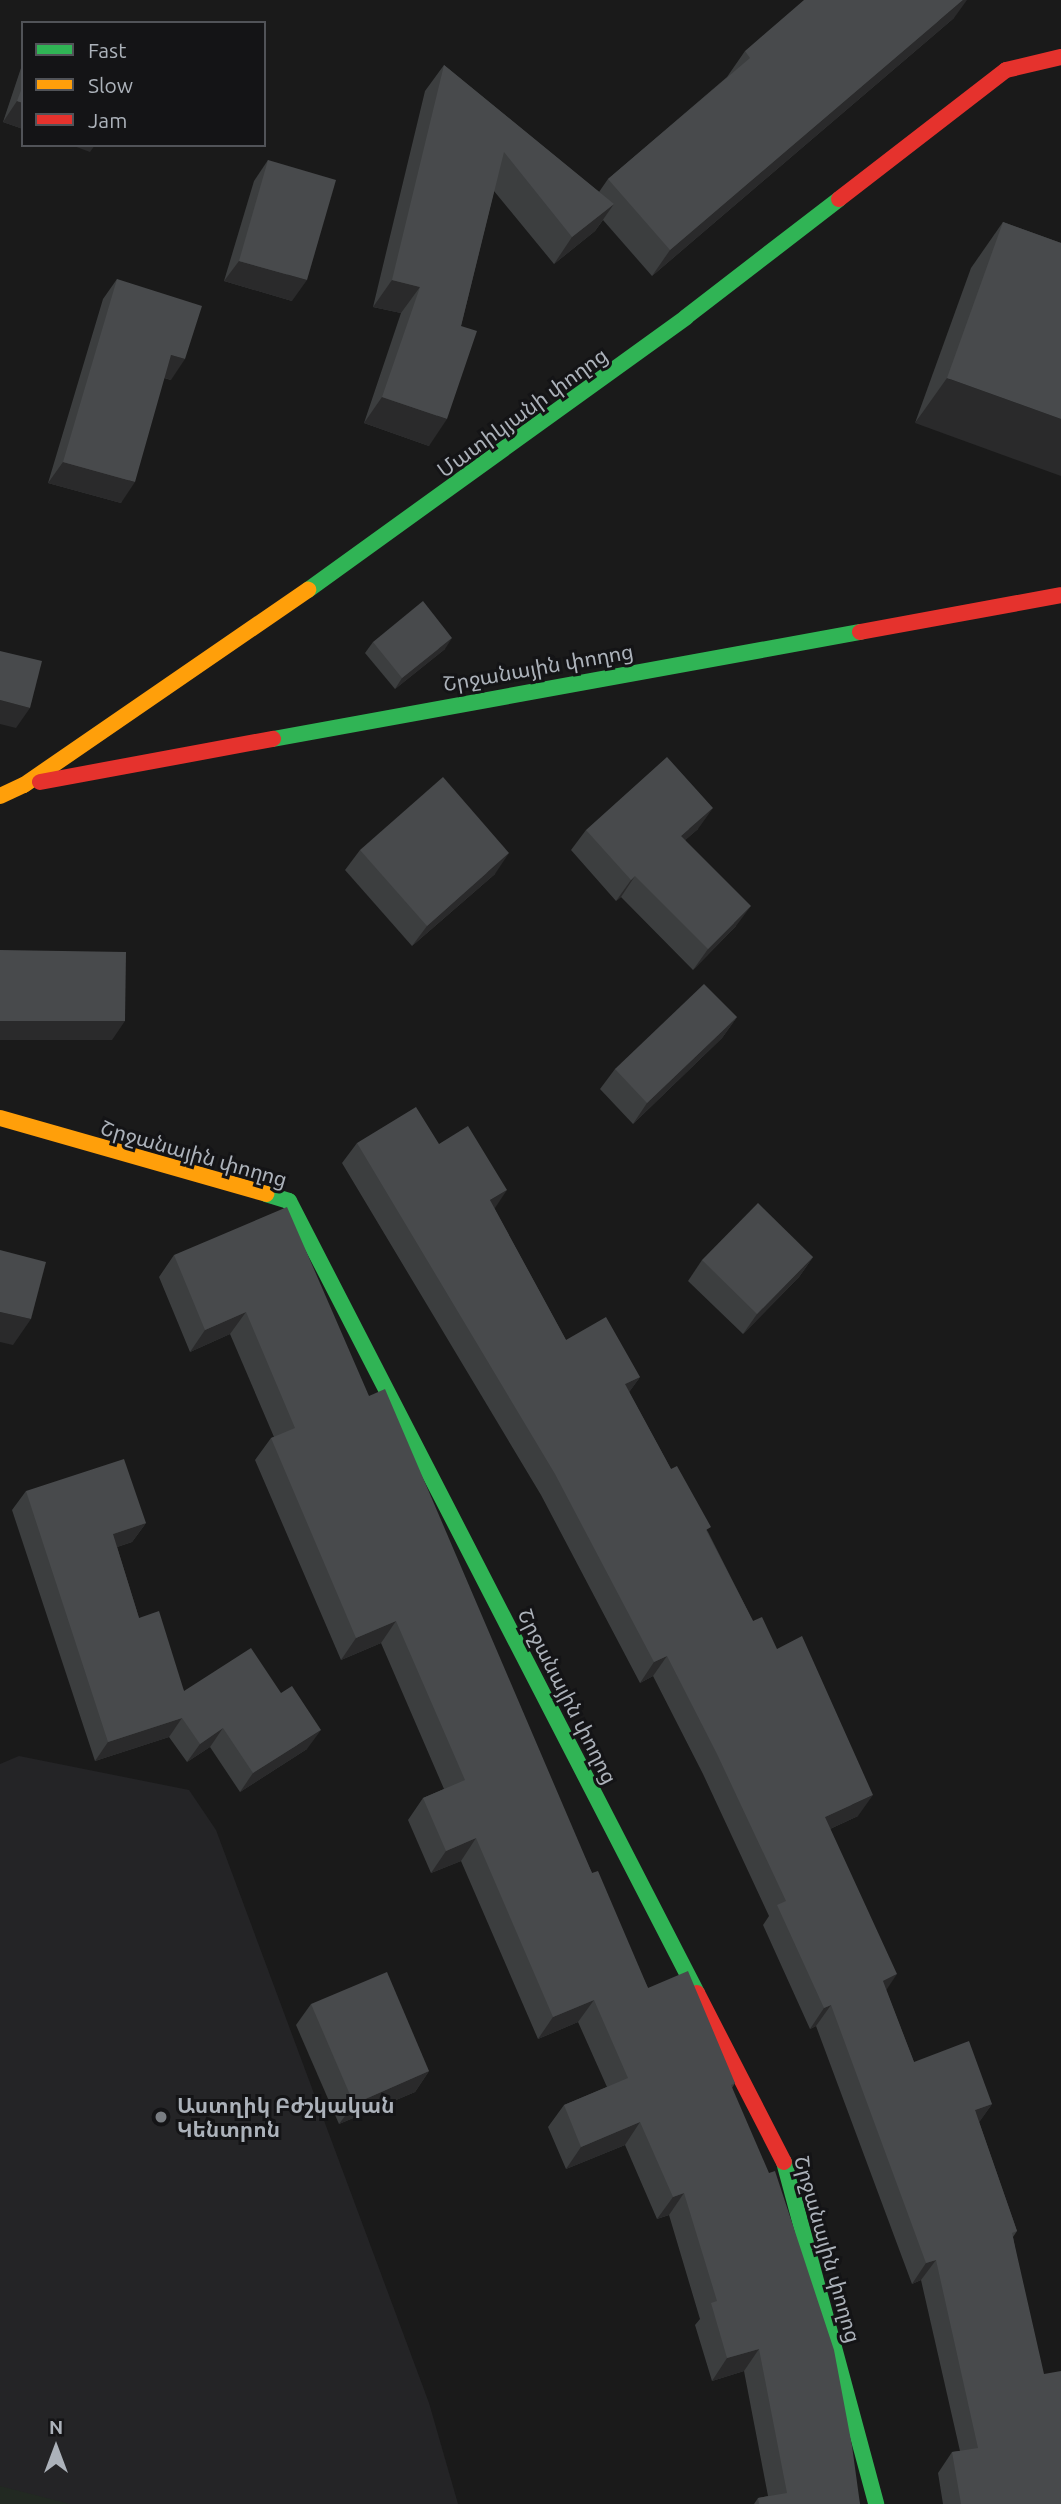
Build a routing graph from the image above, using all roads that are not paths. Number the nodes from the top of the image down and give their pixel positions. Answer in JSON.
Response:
{"nodes":[{"id":1,"x":1061,"y":57,"type":"edge"},
{"id":2,"x":1061,"y":595,"type":"edge"},
{"id":3,"x":24,"y":785,"type":"junction"},
{"id":4,"x":0,"y":796,"type":"edge"},
{"id":5,"x":0,"y":1118,"type":"edge"},
{"id":6,"x":876,"y":2504,"type":"edge"}],
"edges":[{"from":1,"to":3,"type":"street","name":"Մատիկյանի փողոց"},
{"from":2,"to":3,"type":"street","name":"Շրջանային փողոց"},
{"from":3,"to":4,"type":"street","name":"Մատիկյանի փողոց"},
{"from":5,"to":6,"type":"street","name":"Շրջանային փողոց"}]}
